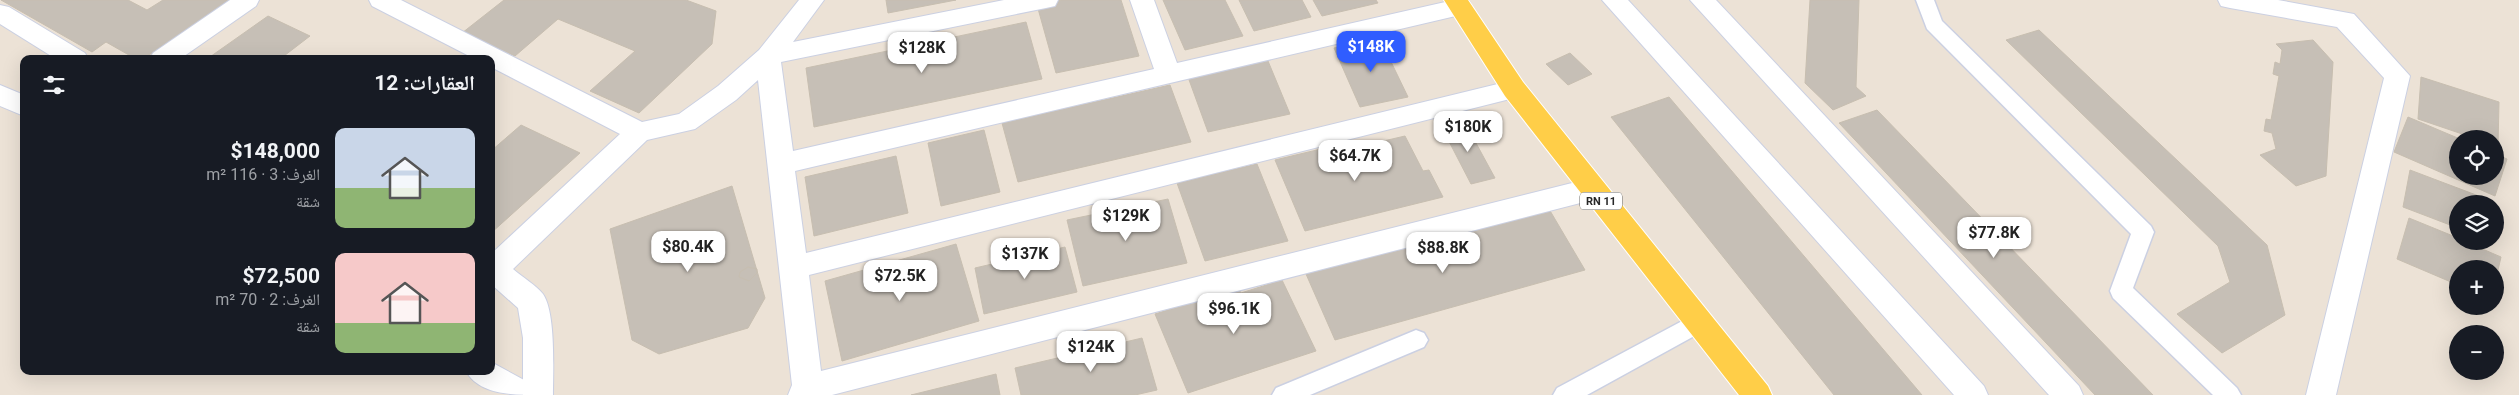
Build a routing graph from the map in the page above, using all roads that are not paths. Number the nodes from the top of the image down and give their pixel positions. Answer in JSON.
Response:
{"nodes":[{"id":1,"x":248,"y":0,"type":"edge"},
{"id":2,"x":381,"y":0,"type":"edge"},
{"id":3,"x":812,"y":0,"type":"edge"},
{"id":4,"x":1046,"y":0,"type":"edge"},
{"id":5,"x":1142,"y":0,"type":"edge"},
{"id":6,"x":1614,"y":0,"type":"edge"},
{"id":7,"x":1702,"y":0,"type":"edge"},
{"id":8,"x":1925,"y":0,"type":"edge"},
{"id":9,"x":2230,"y":0,"type":"edge"},
{"id":10,"x":2317,"y":0,"type":"edge"},
{"id":11,"x":1458,"y":4,"type":"edge"},
{"id":12,"x":0,"y":13,"type":"edge"},
{"id":13,"x":2345,"y":20,"type":"junction"},
{"id":14,"x":69,"y":55,"type":"edge"},
{"id":15,"x":168,"y":55,"type":"edge"},
{"id":16,"x":488,"y":55,"type":"edge"},
{"id":17,"x":768,"y":56,"type":"junction"},
{"id":18,"x":495,"y":59,"type":"edge"},
{"id":19,"x":1168,"y":73,"type":"junction"},
{"id":20,"x":1514,"y":89,"type":"junction"},
{"id":21,"x":0,"y":94,"type":"edge"},
{"id":22,"x":20,"y":105,"type":"edge"},
{"id":23,"x":638,"y":132,"type":"junction"},
{"id":24,"x":781,"y":164,"type":"junction"},
{"id":25,"x":1592,"y":190,"type":"junction"},
{"id":26,"x":495,"y":266,"type":"edge"},
{"id":27,"x":794,"y":266,"type":"junction"},
{"id":28,"x":495,"y":270,"type":"edge"},
{"id":29,"x":1699,"y":322,"type":"junction"},
{"id":30,"x":1416,"y":340,"type":"dead end"},
{"id":31,"x":488,"y":375,"type":"edge"},
{"id":32,"x":805,"y":392,"type":"edge"},
{"id":33,"x":524,"y":395,"type":"edge"},
{"id":34,"x":538,"y":395,"type":"edge"},
{"id":35,"x":1284,"y":395,"type":"edge"},
{"id":36,"x":1565,"y":395,"type":"edge"},
{"id":37,"x":1757,"y":395,"type":"edge"},
{"id":38,"x":1973,"y":395,"type":"edge"},
{"id":39,"x":2068,"y":395,"type":"edge"},
{"id":40,"x":2229,"y":395,"type":"edge"},
{"id":41,"x":2321,"y":395,"type":"edge"}],
"edges":[{"from":1,"to":15,"type":"street"},
{"from":2,"to":16,"type":"street"},
{"from":3,"to":17,"type":"street"},
{"from":4,"to":17,"type":"street"},
{"from":5,"to":19,"type":"street"},
{"from":6,"to":38,"type":"street"},
{"from":7,"to":39,"type":"street"},
{"from":8,"to":40,"type":"lane"},
{"from":9,"to":13,"type":"street"},
{"from":10,"to":13,"type":"street"},
{"from":11,"to":19,"type":"street"},
{"from":11,"to":20,"type":"main road","number":"RN 11"},
{"from":12,"to":14,"type":"street"},
{"from":13,"to":41,"type":"street"},
{"from":17,"to":23,"type":"street"},
{"from":17,"to":24,"type":"street"},
{"from":18,"to":23,"type":"street"},
{"from":19,"to":24,"type":"street"},
{"from":20,"to":25,"type":"main road","number":"RN 11"},
{"from":20,"to":27,"type":"street"},
{"from":21,"to":22,"type":"street"},
{"from":23,"to":26,"type":"street"},
{"from":24,"to":27,"type":"street"},
{"from":25,"to":29,"type":"main road","number":"RN 11"},
{"from":25,"to":32,"type":"street"},
{"from":27,"to":32,"type":"street"},
{"from":28,"to":34,"type":"street"},
{"from":29,"to":36,"type":"lane"},
{"from":29,"to":37,"type":"main road","number":"RN 11"},
{"from":30,"to":35,"type":"lane"},
{"from":31,"to":33,"type":"street"}]}
